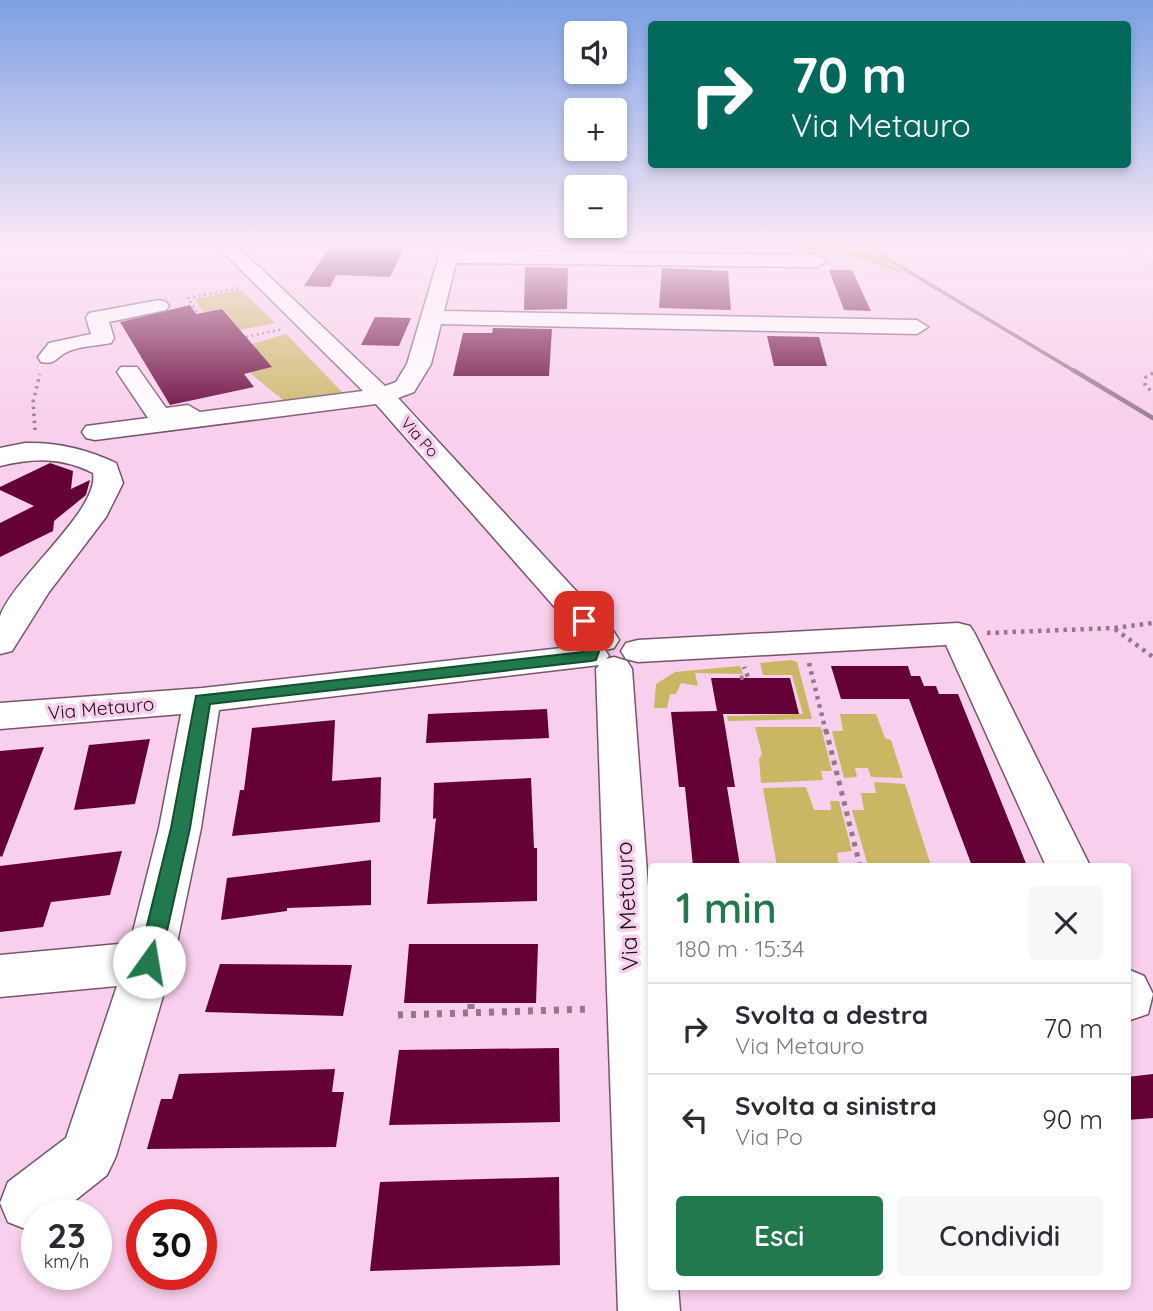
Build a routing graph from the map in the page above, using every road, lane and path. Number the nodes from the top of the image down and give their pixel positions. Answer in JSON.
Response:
{"nodes":[{"id":1,"x":153,"y":307,"type":"edge"},
{"id":2,"x":195,"y":307,"type":"edge"},
{"id":3,"x":289,"y":307,"type":"edge"},
{"id":4,"x":435,"y":307,"type":"edge"},
{"id":5,"x":198,"y":312,"type":"dead end"},
{"id":6,"x":432,"y":317,"type":"junction"},
{"id":7,"x":308,"y":325,"type":"junction"},
{"id":8,"x":917,"y":327,"type":"dead end"},
{"id":9,"x":246,"y":337,"type":"dead end"},
{"id":10,"x":48,"y":357,"type":"joint"},
{"id":11,"x":128,"y":372,"type":"dead end"},
{"id":12,"x":1153,"y":373,"type":"edge"},
{"id":13,"x":1153,"y":393,"type":"edge"},
{"id":14,"x":380,"y":396,"type":"junction"},
{"id":15,"x":243,"y":414,"type":"junction"},
{"id":16,"x":95,"y":432,"type":"dead end"},
{"id":17,"x":36,"y":435,"type":"dead end"},
{"id":18,"x":2,"y":472,"type":"edge"},
{"id":19,"x":1153,"y":623,"type":"edge"},
{"id":20,"x":1114,"y":628,"type":"junction"},
{"id":21,"x":958,"y":634,"type":"junction"},
{"id":22,"x":804,"y":642,"type":"junction"},
{"id":23,"x":0,"y":643,"type":"edge"},
{"id":24,"x":611,"y":654,"type":"junction"},
{"id":25,"x":1153,"y":657,"type":"edge"},
{"id":26,"x":748,"y":677,"type":"dead end"},
{"id":27,"x":740,"y":678,"type":"dead end"},
{"id":28,"x":202,"y":700,"type":"junction"},
{"id":29,"x":0,"y":716,"type":"edge"},
{"id":30,"x":859,"y":863,"type":"edge"},
{"id":31,"x":1067,"y":863,"type":"edge"},
{"id":32,"x":149,"y":962,"type":"junction"},
{"id":33,"x":0,"y":976,"type":"edge"},
{"id":34,"x":471,"y":1004,"type":"dead end"},
{"id":35,"x":592,"y":1009,"type":"dead end"},
{"id":36,"x":471,"y":1012,"type":"junction"},
{"id":37,"x":398,"y":1015,"type":"dead end"},
{"id":38,"x":32,"y":1199,"type":"edge"},
{"id":39,"x":649,"y":1311,"type":"edge"}],
"edges":[{"from":1,"to":10,"type":"street"},
{"from":2,"to":5,"type":"path"},
{"from":3,"to":7,"type":"street","name":"Via Po"},
{"from":4,"to":6,"type":"street"},
{"from":6,"to":8,"type":"street"},
{"from":6,"to":14,"type":"street"},
{"from":7,"to":9,"type":"path"},
{"from":7,"to":14,"type":"street","name":"Via Po"},
{"from":10,"to":17,"type":"path"},
{"from":11,"to":15,"type":"street"},
{"from":12,"to":13,"type":"path"},
{"from":14,"to":15,"type":"street"},
{"from":14,"to":24,"type":"street","name":"Via Po"},
{"from":15,"to":16,"type":"street"},
{"from":18,"to":23,"type":"street"},
{"from":19,"to":20,"type":"path"},
{"from":20,"to":21,"type":"path"},
{"from":20,"to":25,"type":"path"},
{"from":21,"to":22,"type":"street","name":"Via Metauro"},
{"from":21,"to":31,"type":"street"},
{"from":22,"to":24,"type":"street","name":"Via Metauro"},
{"from":22,"to":30,"type":"path"},
{"from":24,"to":28,"type":"street","name":"Via Metauro"},
{"from":24,"to":39,"type":"street","name":"Via Metauro"},
{"from":26,"to":27,"type":"path"},
{"from":28,"to":29,"type":"street","name":"Via Metauro"},
{"from":28,"to":32,"type":"street"},
{"from":32,"to":33,"type":"street"},
{"from":32,"to":38,"type":"street"},
{"from":34,"to":36,"type":"path"},
{"from":35,"to":36,"type":"path"},
{"from":36,"to":37,"type":"path"}]}
